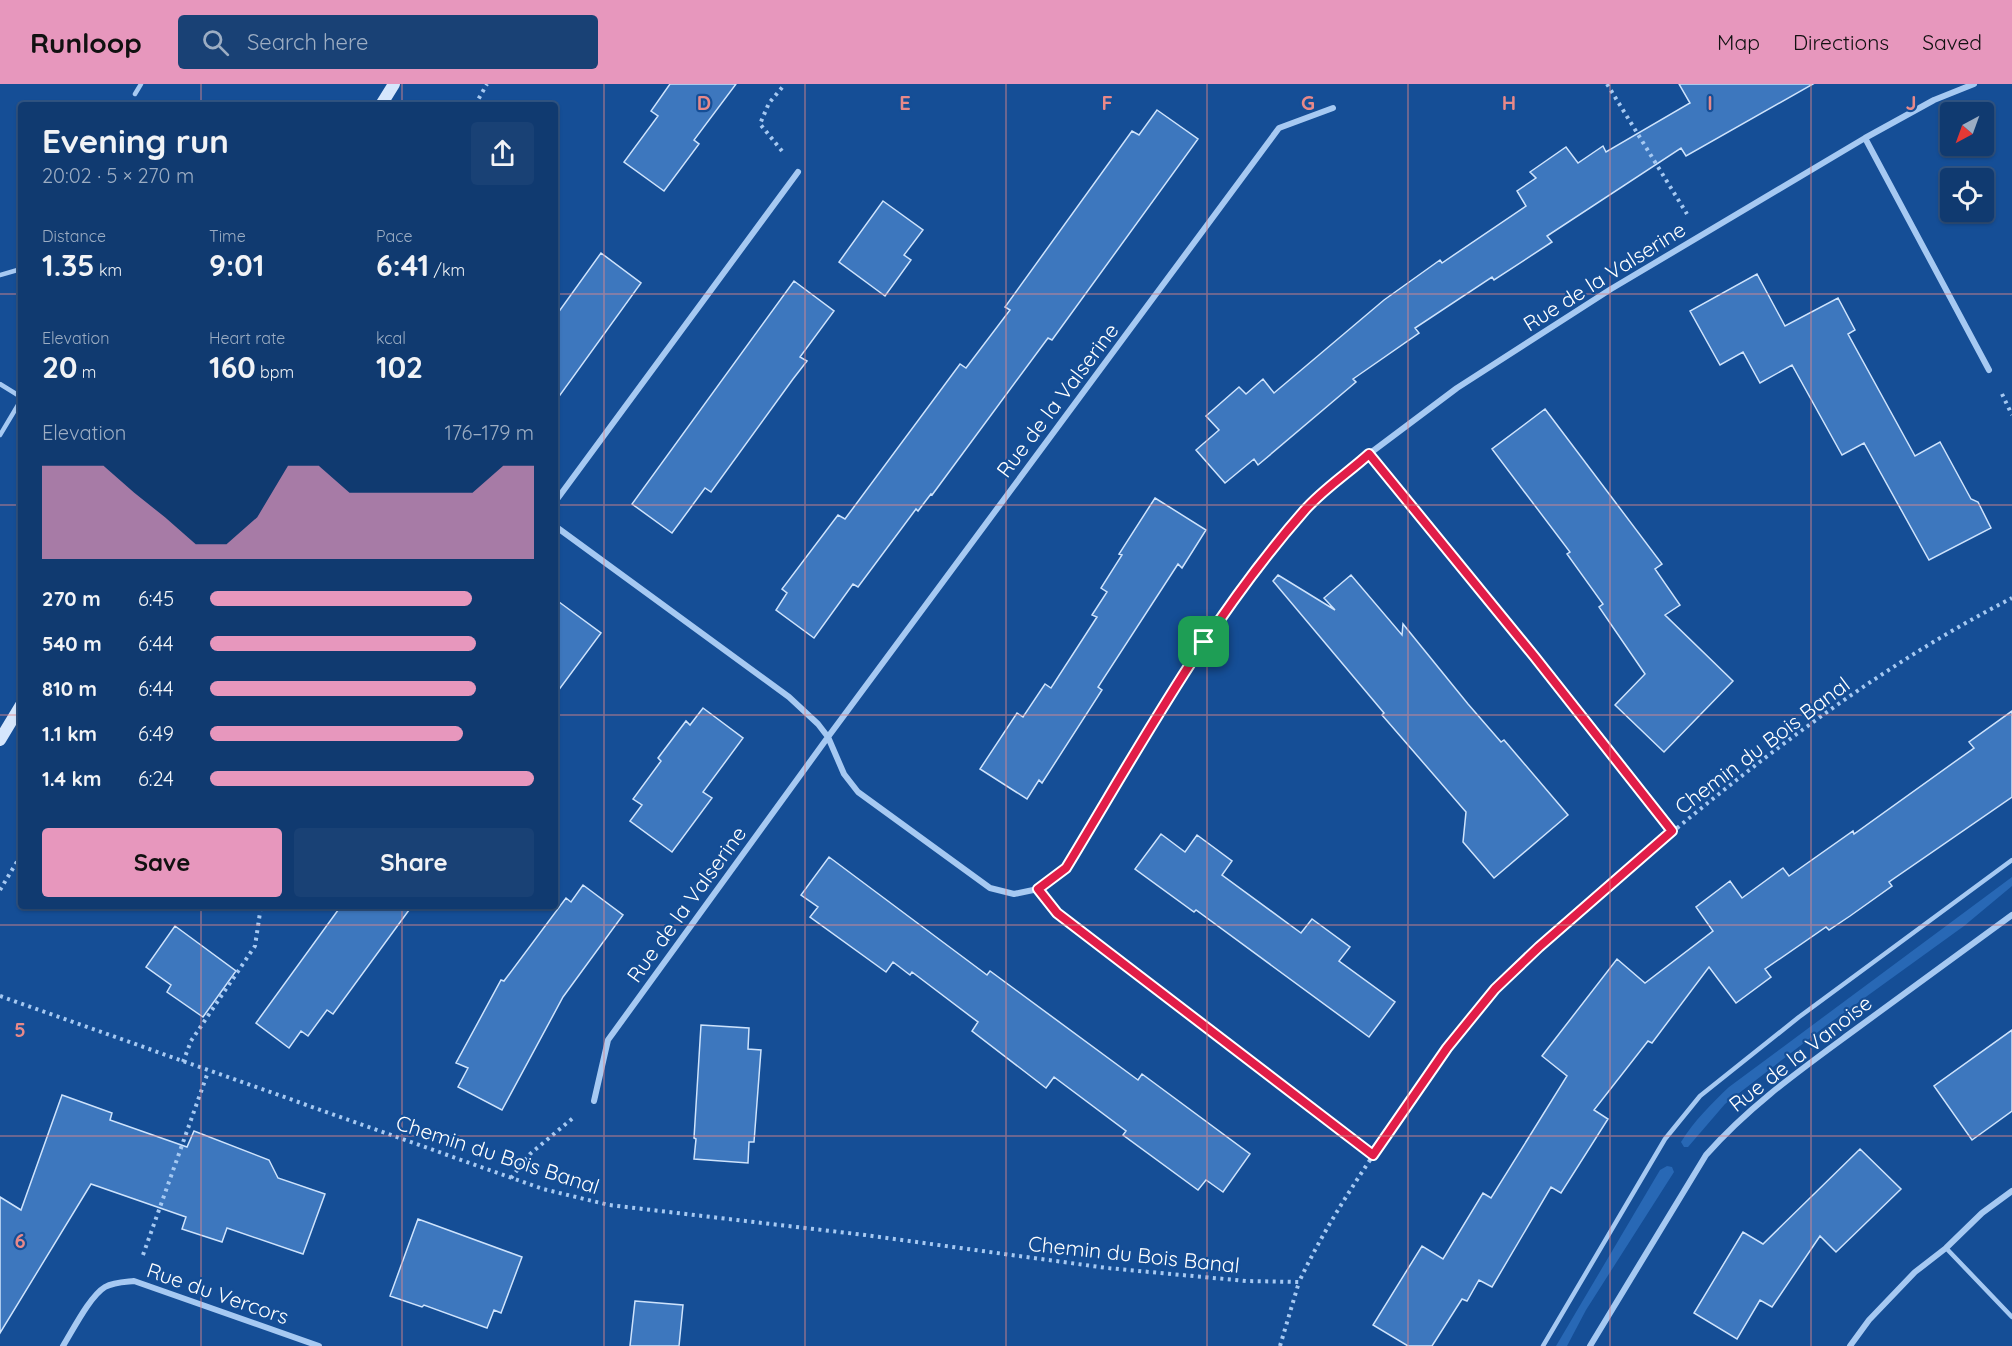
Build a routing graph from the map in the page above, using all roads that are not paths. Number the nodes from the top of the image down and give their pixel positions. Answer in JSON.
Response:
{"nodes":[{"id":1,"x":141,"y":84,"type":"edge"},
{"id":2,"x":394,"y":84,"type":"edge"},
{"id":3,"x":1974,"y":84,"type":"edge"},
{"id":4,"x":135,"y":94,"type":"dead end"},
{"id":5,"x":383,"y":102,"type":"edge"},
{"id":6,"x":1332,"y":108,"type":"dead end"},
{"id":7,"x":1866,"y":138,"type":"junction"},
{"id":8,"x":798,"y":172,"type":"road end"},
{"id":9,"x":18,"y":270,"type":"edge"},
{"id":10,"x":0,"y":275,"type":"edge"},
{"id":11,"x":1989,"y":370,"type":"dead end"},
{"id":12,"x":0,"y":384,"type":"edge"},
{"id":13,"x":18,"y":397,"type":"edge"},
{"id":14,"x":18,"y":404,"type":"edge"},
{"id":15,"x":0,"y":435,"type":"edge"},
{"id":16,"x":1369,"y":454,"type":"junction"},
{"id":17,"x":558,"y":498,"type":"edge"},
{"id":18,"x":558,"y":528,"type":"edge"},
{"id":19,"x":1534,"y":656,"type":"road end"},
{"id":20,"x":18,"y":710,"type":"edge"},
{"id":21,"x":828,"y":737,"type":"junction"},
{"id":22,"x":0,"y":740,"type":"edge"},
{"id":23,"x":2012,"y":860,"type":"edge"},
{"id":24,"x":1038,"y":889,"type":"junction"},
{"id":25,"x":2012,"y":915,"type":"edge"},
{"id":26,"x":1243,"y":1054,"type":"road end"},
{"id":27,"x":594,"y":1101,"type":"road end"},
{"id":28,"x":2012,"y":1191,"type":"edge"},
{"id":29,"x":1946,"y":1248,"type":"junction"},
{"id":30,"x":2012,"y":1317,"type":"edge"},
{"id":31,"x":63,"y":1346,"type":"edge"},
{"id":32,"x":320,"y":1346,"type":"edge"},
{"id":33,"x":1543,"y":1346,"type":"edge"},
{"id":34,"x":1590,"y":1346,"type":"edge"},
{"id":35,"x":1850,"y":1346,"type":"edge"}],
"edges":[{"from":1,"to":4,"type":"lane"},
{"from":2,"to":5,"type":"street"},
{"from":3,"to":7,"type":"street","name":"Rue de la Valserine"},
{"from":6,"to":21,"type":"street","name":"Rue de la Valserine"},
{"from":7,"to":11,"type":"street"},
{"from":7,"to":16,"type":"street","name":"Rue de la Valserine"},
{"from":8,"to":17,"type":"street"},
{"from":9,"to":10,"type":"lane"},
{"from":12,"to":13,"type":"lane"},
{"from":14,"to":15,"type":"lane"},
{"from":16,"to":19,"type":"street"},
{"from":16,"to":24,"type":"street","name":"Rue de la Valserine"},
{"from":18,"to":21,"type":"street","name":"Rue de la Valserine"},
{"from":20,"to":22,"type":"street"},
{"from":21,"to":24,"type":"street","name":"Rue de la Valserine"},
{"from":21,"to":27,"type":"street","name":"Rue de la Valserine"},
{"from":23,"to":33,"type":"lane"},
{"from":24,"to":26,"type":"street"},
{"from":25,"to":34,"type":"street","name":"Rue de la Vanoise"},
{"from":28,"to":29,"type":"street"},
{"from":29,"to":30,"type":"lane"},
{"from":29,"to":35,"type":"street"},
{"from":31,"to":32,"type":"street","name":"Rue du Vercors"}]}
